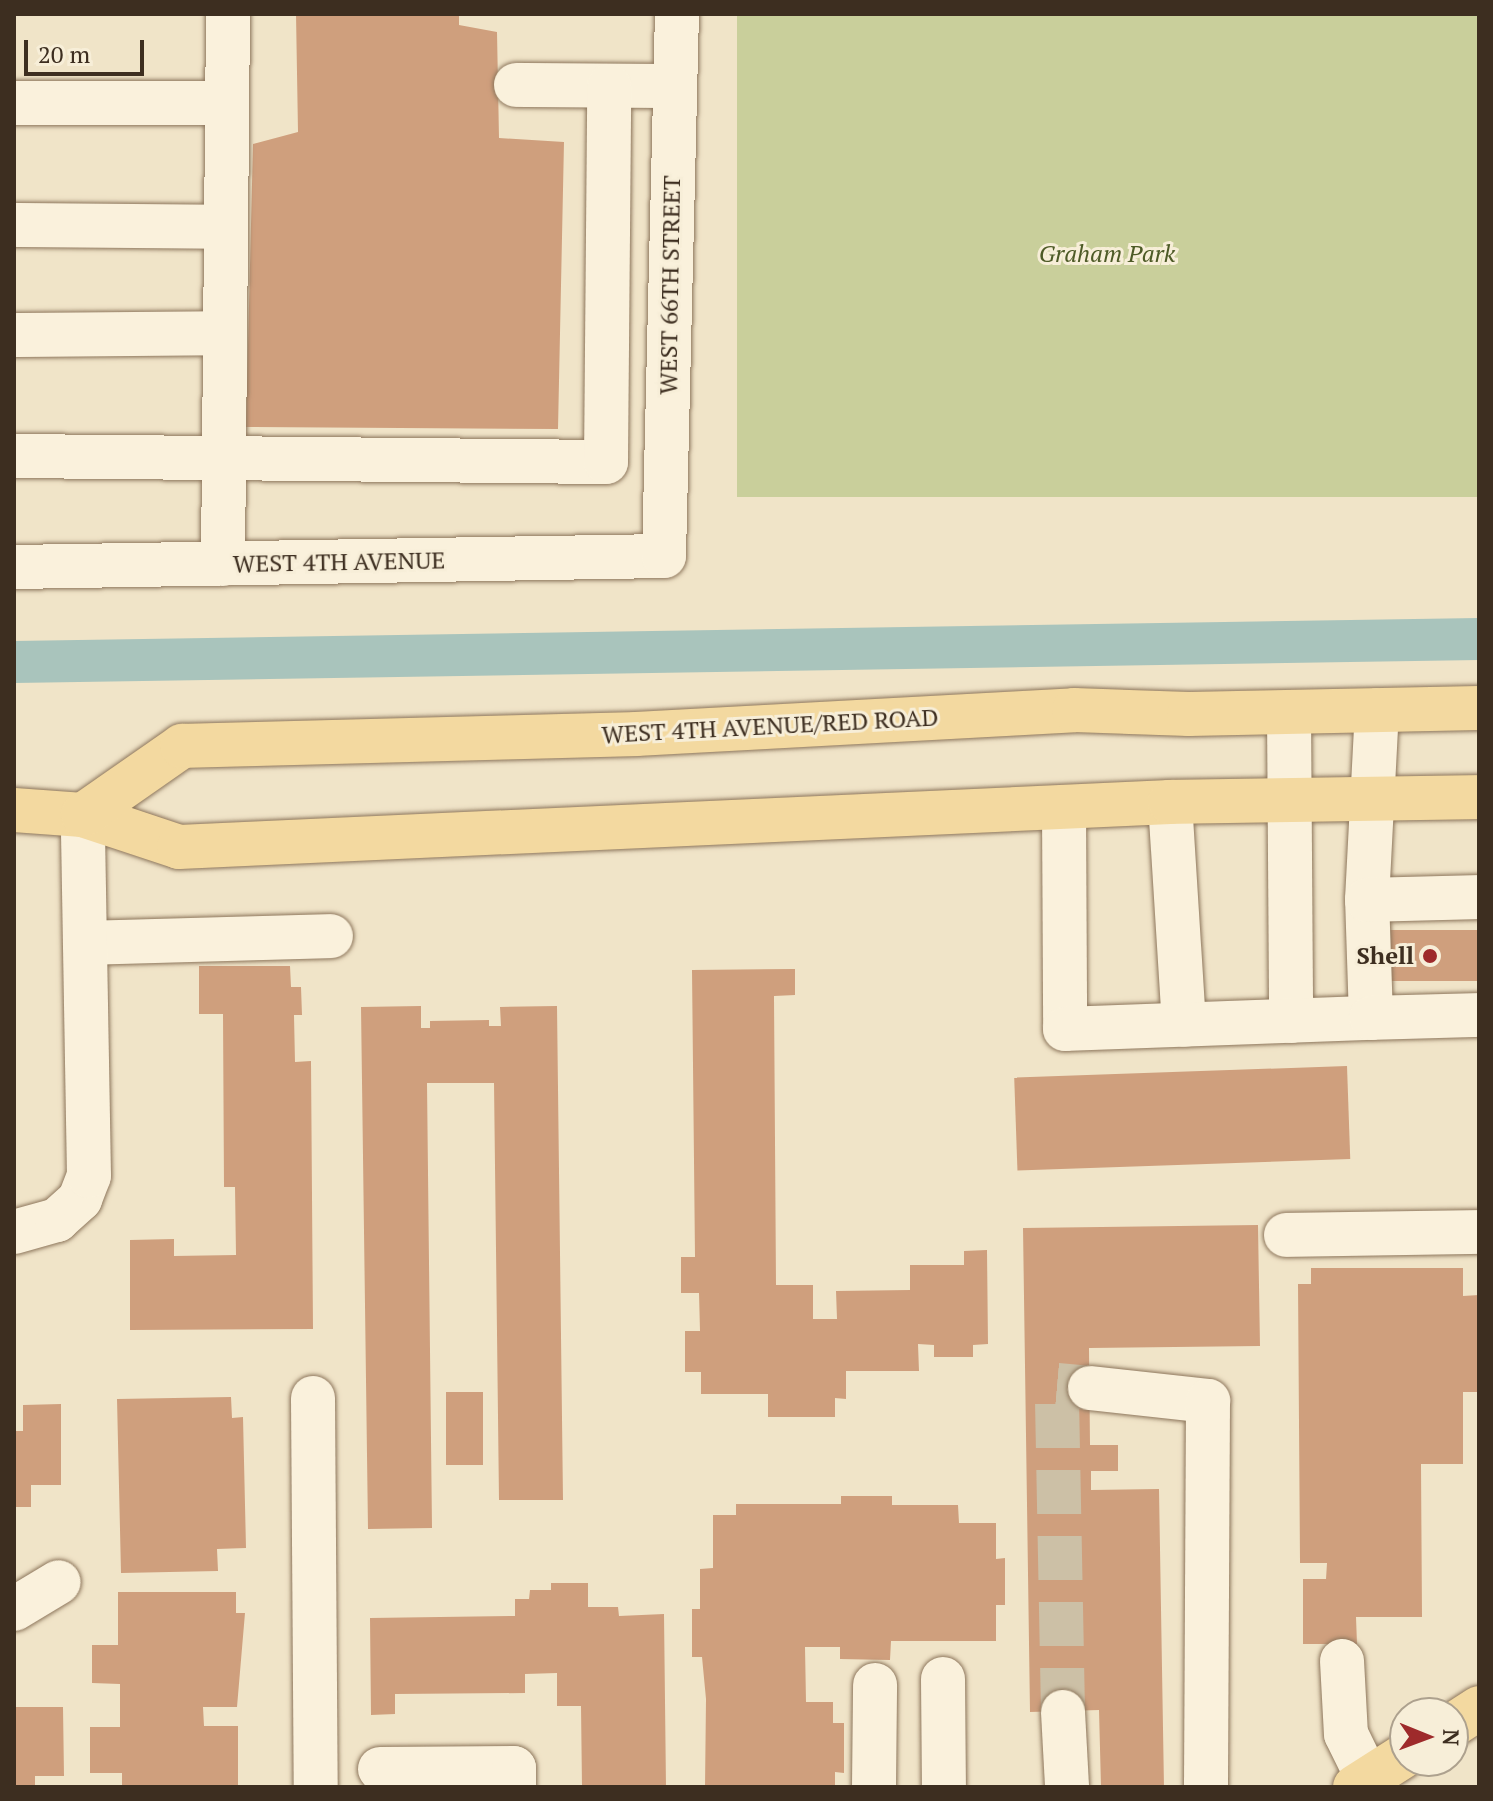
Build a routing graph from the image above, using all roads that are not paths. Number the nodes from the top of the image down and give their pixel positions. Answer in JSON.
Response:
{"nodes":[{"id":1,"x":228,"y":14,"type":"edge"},
{"id":2,"x":677,"y":14,"type":"edge"},
{"id":3,"x":516,"y":85,"type":"dead end"},
{"id":4,"x":609,"y":86,"type":"junction"},
{"id":5,"x":675,"y":86,"type":"junction"},
{"id":6,"x":14,"y":103,"type":"edge"},
{"id":7,"x":227,"y":103,"type":"junction"},
{"id":8,"x":14,"y":225,"type":"edge"},
{"id":9,"x":226,"y":227,"type":"junction"},
{"id":10,"x":225,"y":333,"type":"junction"},
{"id":11,"x":14,"y":335,"type":"edge"},
{"id":12,"x":606,"y":422,"type":"junction"},
{"id":13,"x":667,"y":423,"type":"junction"},
{"id":14,"x":14,"y":456,"type":"edge"},
{"id":15,"x":224,"y":458,"type":"junction"},
{"id":16,"x":664,"y":556,"type":"joint"},
{"id":17,"x":223,"y":564,"type":"junction"},
{"id":18,"x":14,"y":567,"type":"edge"},
{"id":19,"x":1479,"y":708,"type":"edge"},
{"id":20,"x":1377,"y":710,"type":"junction"},
{"id":21,"x":1289,"y":712,"type":"junction"},
{"id":22,"x":1479,"y":797,"type":"edge"},
{"id":23,"x":1371,"y":798,"type":"junction"},
{"id":24,"x":1292,"y":801,"type":"junction"},
{"id":25,"x":1170,"y":802,"type":"junction"},
{"id":26,"x":1064,"y":807,"type":"junction"},
{"id":27,"x":14,"y":810,"type":"edge"},
{"id":28,"x":83,"y":815,"type":"junction"},
{"id":29,"x":1479,"y":897,"type":"edge"},
{"id":30,"x":1367,"y":900,"type":"junction"},
{"id":31,"x":331,"y":936,"type":"dead end"},
{"id":32,"x":87,"y":943,"type":"junction"},
{"id":33,"x":1479,"y":1015,"type":"edge"},
{"id":34,"x":1371,"y":1018,"type":"junction"},
{"id":35,"x":1291,"y":1021,"type":"junction"},
{"id":36,"x":1184,"y":1025,"type":"junction"},
{"id":37,"x":14,"y":1232,"type":"edge"},
{"id":38,"x":1479,"y":1232,"type":"edge"},
{"id":39,"x":1286,"y":1235,"type":"dead end"},
{"id":40,"x":1090,"y":1388,"type":"tunnel mouth"},
{"id":41,"x":313,"y":1398,"type":"dead end"},
{"id":42,"x":59,"y":1582,"type":"dead end"},
{"id":43,"x":14,"y":1609,"type":"edge"},
{"id":44,"x":1342,"y":1661,"type":"dead end"},
{"id":45,"x":943,"y":1679,"type":"dead end"},
{"id":46,"x":875,"y":1685,"type":"dead end"},
{"id":47,"x":1063,"y":1712,"type":"tunnel mouth"},
{"id":48,"x":1389,"y":1765,"type":"edge"},
{"id":49,"x":380,"y":1769,"type":"dead end"},
{"id":50,"x":1362,"y":1783,"type":"edge"},
{"id":51,"x":316,"y":1787,"type":"edge"},
{"id":52,"x":514,"y":1787,"type":"edge"},
{"id":53,"x":874,"y":1787,"type":"edge"},
{"id":54,"x":944,"y":1787,"type":"edge"},
{"id":55,"x":1067,"y":1787,"type":"edge"},
{"id":56,"x":1206,"y":1787,"type":"edge"}],
"edges":[{"from":1,"to":7,"type":"street"},
{"from":2,"to":5,"type":"street","name":"WEST 66TH STREET"},
{"from":3,"to":4,"type":"street"},
{"from":4,"to":5,"type":"street"},
{"from":4,"to":12,"type":"street"},
{"from":5,"to":13,"type":"street","name":"WEST 66TH STREET"},
{"from":6,"to":7,"type":"street"},
{"from":7,"to":9,"type":"street"},
{"from":8,"to":9,"type":"street"},
{"from":9,"to":10,"type":"street"},
{"from":10,"to":11,"type":"street"},
{"from":10,"to":15,"type":"street"},
{"from":12,"to":13,"type":"street"},
{"from":12,"to":15,"type":"street"},
{"from":13,"to":16,"type":"street","name":"WEST 66TH STREET"},
{"from":14,"to":15,"type":"street"},
{"from":15,"to":17,"type":"street"},
{"from":16,"to":17,"type":"street","name":"WEST 4TH AVENUE"},
{"from":17,"to":18,"type":"street","name":"WEST 4TH AVENUE"},
{"from":19,"to":20,"type":"main road","name":"WEST 4TH AVENUE/RED ROAD"},
{"from":20,"to":21,"type":"main road","name":"WEST 4TH AVENUE/RED ROAD"},
{"from":20,"to":23,"type":"street"},
{"from":21,"to":24,"type":"street"},
{"from":21,"to":28,"type":"main road","name":"WEST 4TH AVENUE/RED ROAD"},
{"from":22,"to":23,"type":"main road"},
{"from":23,"to":24,"type":"main road"},
{"from":23,"to":30,"type":"street"},
{"from":24,"to":25,"type":"main road"},
{"from":24,"to":35,"type":"street"},
{"from":25,"to":26,"type":"main road"},
{"from":25,"to":36,"type":"street"},
{"from":26,"to":28,"type":"main road"},
{"from":26,"to":36,"type":"street"},
{"from":27,"to":28,"type":"main road"},
{"from":28,"to":32,"type":"street"},
{"from":29,"to":30,"type":"street"},
{"from":30,"to":34,"type":"street"},
{"from":31,"to":32,"type":"street"},
{"from":32,"to":37,"type":"street"},
{"from":33,"to":34,"type":"street"},
{"from":34,"to":35,"type":"street"},
{"from":35,"to":36,"type":"street"},
{"from":38,"to":39,"type":"street"},
{"from":40,"to":56,"type":"street"},
{"from":41,"to":51,"type":"street"},
{"from":42,"to":43,"type":"street"},
{"from":44,"to":50,"type":"street"},
{"from":45,"to":54,"type":"street"},
{"from":46,"to":53,"type":"street"},
{"from":47,"to":55,"type":"street"},
{"from":48,"to":50,"type":"main road"},
{"from":49,"to":52,"type":"street"}]}
